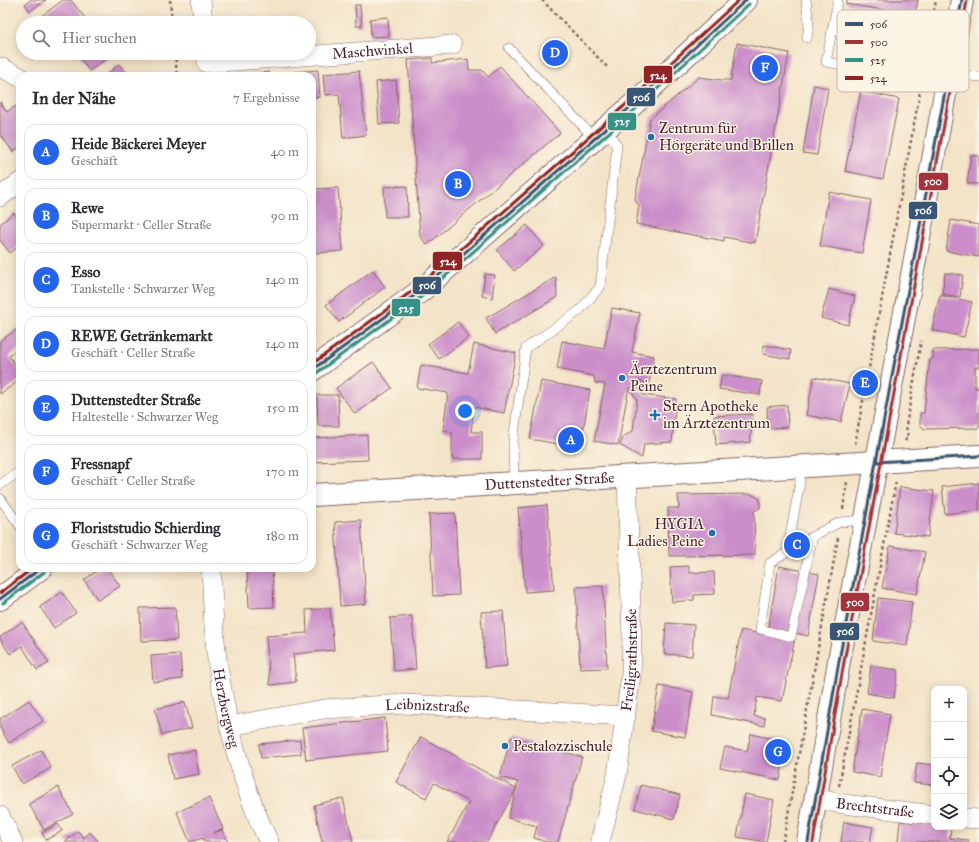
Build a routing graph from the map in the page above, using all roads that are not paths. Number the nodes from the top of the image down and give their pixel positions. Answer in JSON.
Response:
{"nodes":[{"id":1,"x":201,"y":0,"type":"edge"},
{"id":2,"x":746,"y":0,"type":"edge"},
{"id":3,"x":806,"y":0,"type":"edge"},
{"id":4,"x":838,"y":0,"type":"edge"},
{"id":5,"x":962,"y":0,"type":"edge"},
{"id":6,"x":960,"y":10,"type":"edge"},
{"id":7,"x":202,"y":16,"type":"edge"},
{"id":8,"x":833,"y":29,"type":"junction"},
{"id":9,"x":837,"y":30,"type":"edge"},
{"id":10,"x":807,"y":38,"type":"dead end"},
{"id":11,"x":452,"y":45,"type":"dead end"},
{"id":12,"x":508,"y":48,"type":"dead end"},
{"id":13,"x":316,"y":56,"type":"edge"},
{"id":14,"x":206,"y":60,"type":"edge"},
{"id":15,"x":258,"y":60,"type":"edge"},
{"id":16,"x":837,"y":64,"type":"edge"},
{"id":17,"x":0,"y":67,"type":"edge"},
{"id":18,"x":16,"y":75,"type":"edge"},
{"id":19,"x":969,"y":76,"type":"edge"},
{"id":20,"x":979,"y":77,"type":"edge"},
{"id":21,"x":944,"y":92,"type":"edge"},
{"id":22,"x":600,"y":133,"type":"junction"},
{"id":23,"x":16,"y":185,"type":"edge"},
{"id":24,"x":0,"y":197,"type":"edge"},
{"id":25,"x":316,"y":367,"type":"edge"},
{"id":26,"x":979,"y":456,"type":"edge"},
{"id":27,"x":876,"y":462,"type":"junction"},
{"id":28,"x":798,"y":467,"type":"junction"},
{"id":29,"x":16,"y":474,"type":"edge"},
{"id":30,"x":627,"y":476,"type":"junction"},
{"id":31,"x":514,"y":483,"type":"junction"},
{"id":32,"x":0,"y":485,"type":"edge"},
{"id":33,"x":316,"y":495,"type":"edge"},
{"id":34,"x":0,"y":498,"type":"edge"},
{"id":35,"x":16,"y":520,"type":"edge"},
{"id":36,"x":865,"y":520,"type":"junction"},
{"id":37,"x":813,"y":536,"type":"junction"},
{"id":38,"x":787,"y":552,"type":"junction"},
{"id":39,"x":36,"y":572,"type":"edge"},
{"id":40,"x":211,"y":572,"type":"edge"},
{"id":41,"x":0,"y":599,"type":"edge"},
{"id":42,"x":626,"y":716,"type":"junction"},
{"id":43,"x":229,"y":726,"type":"junction"},
{"id":44,"x":826,"y":800,"type":"junction"},
{"id":45,"x":931,"y":815,"type":"edge"},
{"id":46,"x":0,"y":816,"type":"edge"},
{"id":47,"x":967,"y":818,"type":"edge"},
{"id":48,"x":979,"y":818,"type":"edge"},
{"id":49,"x":14,"y":842,"type":"edge"},
{"id":50,"x":269,"y":842,"type":"edge"},
{"id":51,"x":600,"y":842,"type":"edge"},
{"id":52,"x":808,"y":842,"type":"edge"}],
"edges":[{"from":1,"to":7,"type":"street"},
{"from":2,"to":22,"type":"street"},
{"from":3,"to":10,"type":"lane"},
{"from":4,"to":8,"type":"lane"},
{"from":5,"to":6,"type":"street"},
{"from":8,"to":9,"type":"lane"},
{"from":8,"to":16,"type":"lane"},
{"from":11,"to":13,"type":"street","name":"Maschwinkel"},
{"from":12,"to":22,"type":"lane"},
{"from":14,"to":15,"type":"street","name":"Maschwinkel"},
{"from":17,"to":18,"type":"street"},
{"from":19,"to":20,"type":"lane"},
{"from":21,"to":27,"type":"street"},
{"from":22,"to":25,"type":"street"},
{"from":22,"to":31,"type":"lane"},
{"from":23,"to":24,"type":"street"},
{"from":26,"to":27,"type":"street","name":"Duttenstedter Straße"},
{"from":27,"to":28,"type":"street","name":"Duttenstedter Straße"},
{"from":27,"to":36,"type":"street"},
{"from":28,"to":30,"type":"street","name":"Duttenstedter Straße"},
{"from":28,"to":38,"type":"lane"},
{"from":29,"to":32,"type":"lane"},
{"from":30,"to":31,"type":"street","name":"Duttenstedter Straße"},
{"from":30,"to":42,"type":"street","name":"Freiligrathstraße"},
{"from":31,"to":33,"type":"street","name":"Duttenstedter Straße"},
{"from":34,"to":35,"type":"lane"},
{"from":36,"to":37,"type":"lane"},
{"from":36,"to":44,"type":"street"},
{"from":37,"to":38,"type":"lane"},
{"from":37,"to":38,"type":"lane"},
{"from":39,"to":41,"type":"street"},
{"from":40,"to":43,"type":"street","name":"Herzbergweg"},
{"from":42,"to":43,"type":"street","name":"Leibnizstraße"},
{"from":42,"to":51,"type":"street","name":"Freiligrathstraße"},
{"from":43,"to":50,"type":"street","name":"Herzbergweg"},
{"from":44,"to":45,"type":"street","name":"Brechtstraße"},
{"from":44,"to":52,"type":"street"},
{"from":46,"to":49,"type":"street"},
{"from":47,"to":48,"type":"street"}]}
